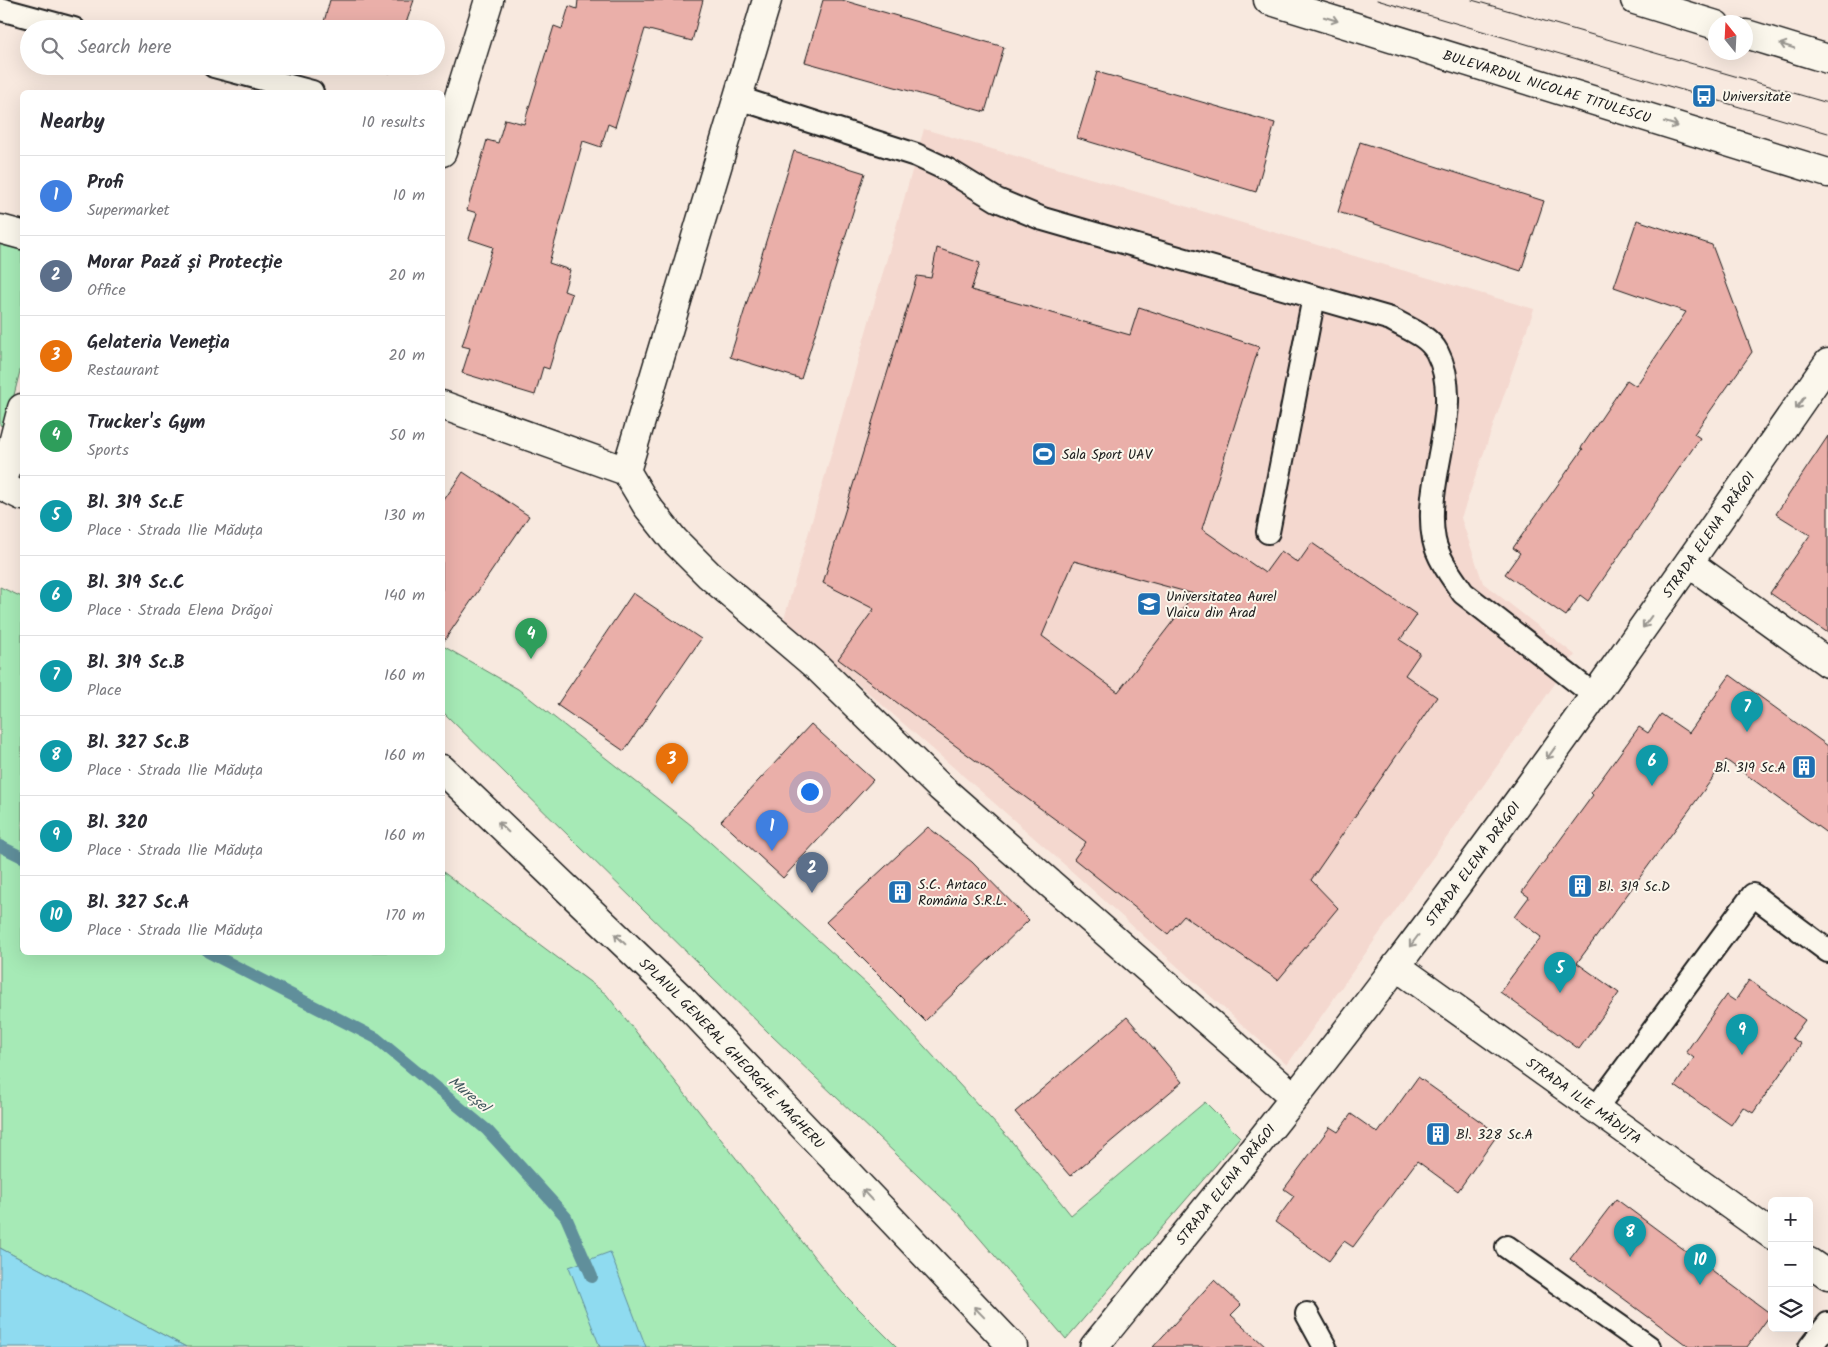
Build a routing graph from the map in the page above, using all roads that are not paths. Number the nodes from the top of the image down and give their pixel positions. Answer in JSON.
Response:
{"nodes":[{"id":1,"x":490,"y":0,"type":"edge"},
{"id":2,"x":767,"y":0,"type":"edge"},
{"id":3,"x":1268,"y":0,"type":"edge"},
{"id":4,"x":1635,"y":0,"type":"edge"},
{"id":5,"x":0,"y":9,"type":"edge"},
{"id":6,"x":41,"y":20,"type":"edge"},
{"id":7,"x":1708,"y":23,"type":"edge"},
{"id":8,"x":1753,"y":36,"type":"edge"},
{"id":9,"x":1828,"y":59,"type":"edge"},
{"id":10,"x":248,"y":75,"type":"edge"},
{"id":11,"x":304,"y":90,"type":"edge"},
{"id":12,"x":738,"y":98,"type":"junction"},
{"id":13,"x":445,"y":133,"type":"edge"},
{"id":14,"x":1828,"y":173,"type":"edge"},
{"id":15,"x":0,"y":229,"type":"edge"},
{"id":16,"x":20,"y":234,"type":"edge"},
{"id":17,"x":1314,"y":297,"type":"junction"},
{"id":18,"x":1828,"y":363,"type":"edge"},
{"id":19,"x":445,"y":406,"type":"edge"},
{"id":20,"x":20,"y":420,"type":"edge"},
{"id":21,"x":626,"y":471,"type":"junction"},
{"id":22,"x":8,"y":489,"type":"edge"},
{"id":23,"x":1268,"y":532,"type":"dead end"},
{"id":24,"x":1689,"y":563,"type":"junction"},
{"id":25,"x":1828,"y":662,"type":"edge"},
{"id":26,"x":1594,"y":695,"type":"junction"},
{"id":27,"x":445,"y":772,"type":"edge"},
{"id":28,"x":1828,"y":951,"type":"edge"},
{"id":29,"x":1396,"y":966,"type":"junction"},
{"id":30,"x":1294,"y":1097,"type":"junction"},
{"id":31,"x":1596,"y":1108,"type":"junction"},
{"id":32,"x":1768,"y":1232,"type":"edge"},
{"id":33,"x":1507,"y":1247,"type":"dead end"},
{"id":34,"x":1813,"y":1265,"type":"edge"},
{"id":35,"x":1828,"y":1275,"type":"edge"},
{"id":36,"x":1307,"y":1314,"type":"dead end"},
{"id":37,"x":1828,"y":1324,"type":"edge"},
{"id":38,"x":1013,"y":1347,"type":"edge"},
{"id":39,"x":1094,"y":1347,"type":"edge"},
{"id":40,"x":1325,"y":1347,"type":"edge"},
{"id":41,"x":1649,"y":1347,"type":"edge"},
{"id":42,"x":1810,"y":1347,"type":"edge"}],
"edges":[{"from":1,"to":13,"type":"street"},
{"from":2,"to":12,"type":"street"},
{"from":3,"to":14,"type":"street","name":"BULEVARDUL NICOLAE TITULESCU","one_way":true},
{"from":4,"to":7,"type":"street"},
{"from":5,"to":6,"type":"lane"},
{"from":9,"to":8,"type":"street","one_way":true},
{"from":10,"to":11,"type":"lane"},
{"from":12,"to":17,"type":"lane"},
{"from":12,"to":21,"type":"street"},
{"from":15,"to":16,"type":"street"},
{"from":17,"to":23,"type":"lane"},
{"from":17,"to":26,"type":"lane"},
{"from":18,"to":24,"type":"street","name":"STRADA ELENA DRĂGOI","one_way":true},
{"from":19,"to":21,"type":"street"},
{"from":20,"to":22,"type":"street"},
{"from":21,"to":30,"type":"street"},
{"from":24,"to":25,"type":"street"},
{"from":24,"to":26,"type":"street","name":"STRADA ELENA DRĂGOI","one_way":true},
{"from":26,"to":29,"type":"street","name":"STRADA ELENA DRĂGOI","one_way":true},
{"from":38,"to":27,"type":"street","name":"SPLAIUL GENERAL GHEORGHE MAGHERU","one_way":true},
{"from":28,"to":31,"type":"lane"},
{"from":29,"to":30,"type":"street","name":"STRADA ELENA DRĂGOI"},
{"from":29,"to":31,"type":"street","name":"STRADA ILIE MĂDUȚA"},
{"from":30,"to":39,"type":"street","name":"STRADA ELENA DRĂGOI"},
{"from":31,"to":32,"type":"street","name":"STRADA ILIE MĂDUȚA"},
{"from":33,"to":41,"type":"lane"},
{"from":34,"to":35,"type":"street"},
{"from":36,"to":40,"type":"lane"},
{"from":37,"to":42,"type":"lane"}]}
